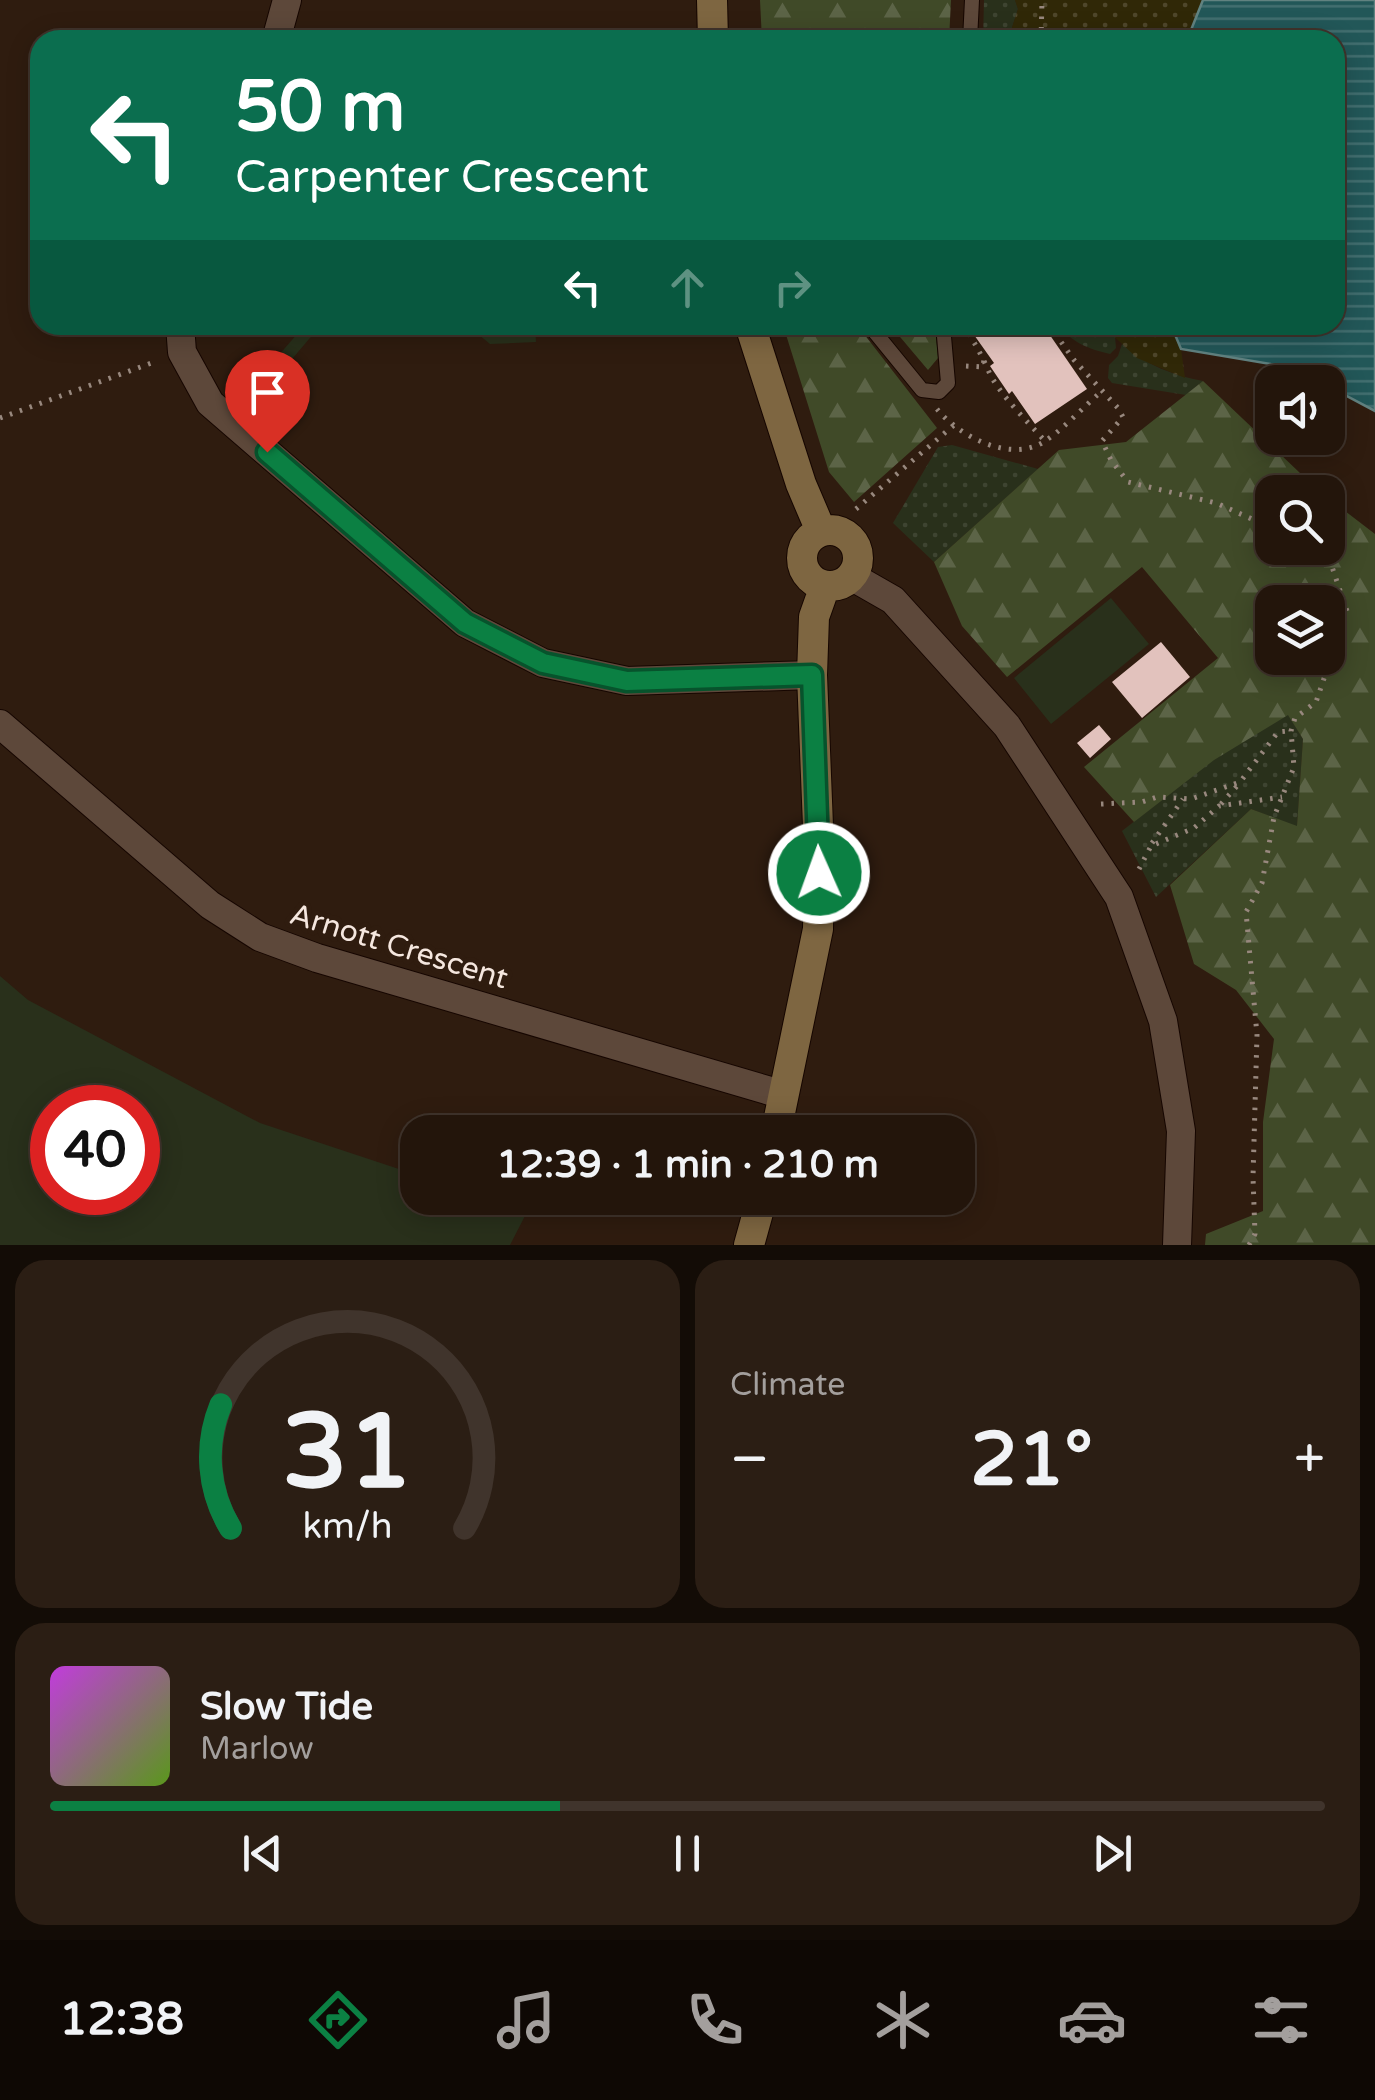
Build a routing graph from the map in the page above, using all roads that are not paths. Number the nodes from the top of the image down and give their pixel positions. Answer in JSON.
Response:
{"nodes":[{"id":1,"x":287,"y":0,"type":"edge"},
{"id":2,"x":712,"y":0,"type":"edge"},
{"id":3,"x":972,"y":0,"type":"edge"},
{"id":4,"x":279,"y":30,"type":"edge"},
{"id":5,"x":713,"y":30,"type":"edge"},
{"id":6,"x":970,"y":30,"type":"edge"},
{"id":7,"x":181,"y":335,"type":"edge"},
{"id":8,"x":753,"y":335,"type":"edge"},
{"id":9,"x":878,"y":335,"type":"edge"},
{"id":10,"x":944,"y":335,"type":"edge"},
{"id":11,"x":821,"y":531,"type":"junction"},
{"id":12,"x":838,"y":581,"type":"junction"},
{"id":13,"x":812,"y":675,"type":"junction"},
{"id":14,"x":0,"y":724,"type":"edge"},
{"id":15,"x":784,"y":1095,"type":"junction"},
{"id":16,"x":780,"y":1115,"type":"edge"},
{"id":17,"x":757,"y":1215,"type":"edge"},
{"id":18,"x":749,"y":1245,"type":"edge"},
{"id":19,"x":1176,"y":1245,"type":"edge"}],
"edges":[{"from":1,"to":4,"type":"street"},
{"from":2,"to":5,"type":"street"},
{"from":3,"to":6,"type":"lane"},
{"from":7,"to":13,"type":"street"},
{"from":8,"to":11,"type":"street"},
{"from":9,"to":10,"type":"lane"},
{"from":11,"to":12,"type":"street"},
{"from":11,"to":12,"type":"street"},
{"from":12,"to":13,"type":"street"},
{"from":12,"to":19,"type":"street"},
{"from":13,"to":15,"type":"street"},
{"from":14,"to":15,"type":"street","name":"Arnott Crescent"},
{"from":15,"to":16,"type":"street"},
{"from":17,"to":18,"type":"street"}]}
